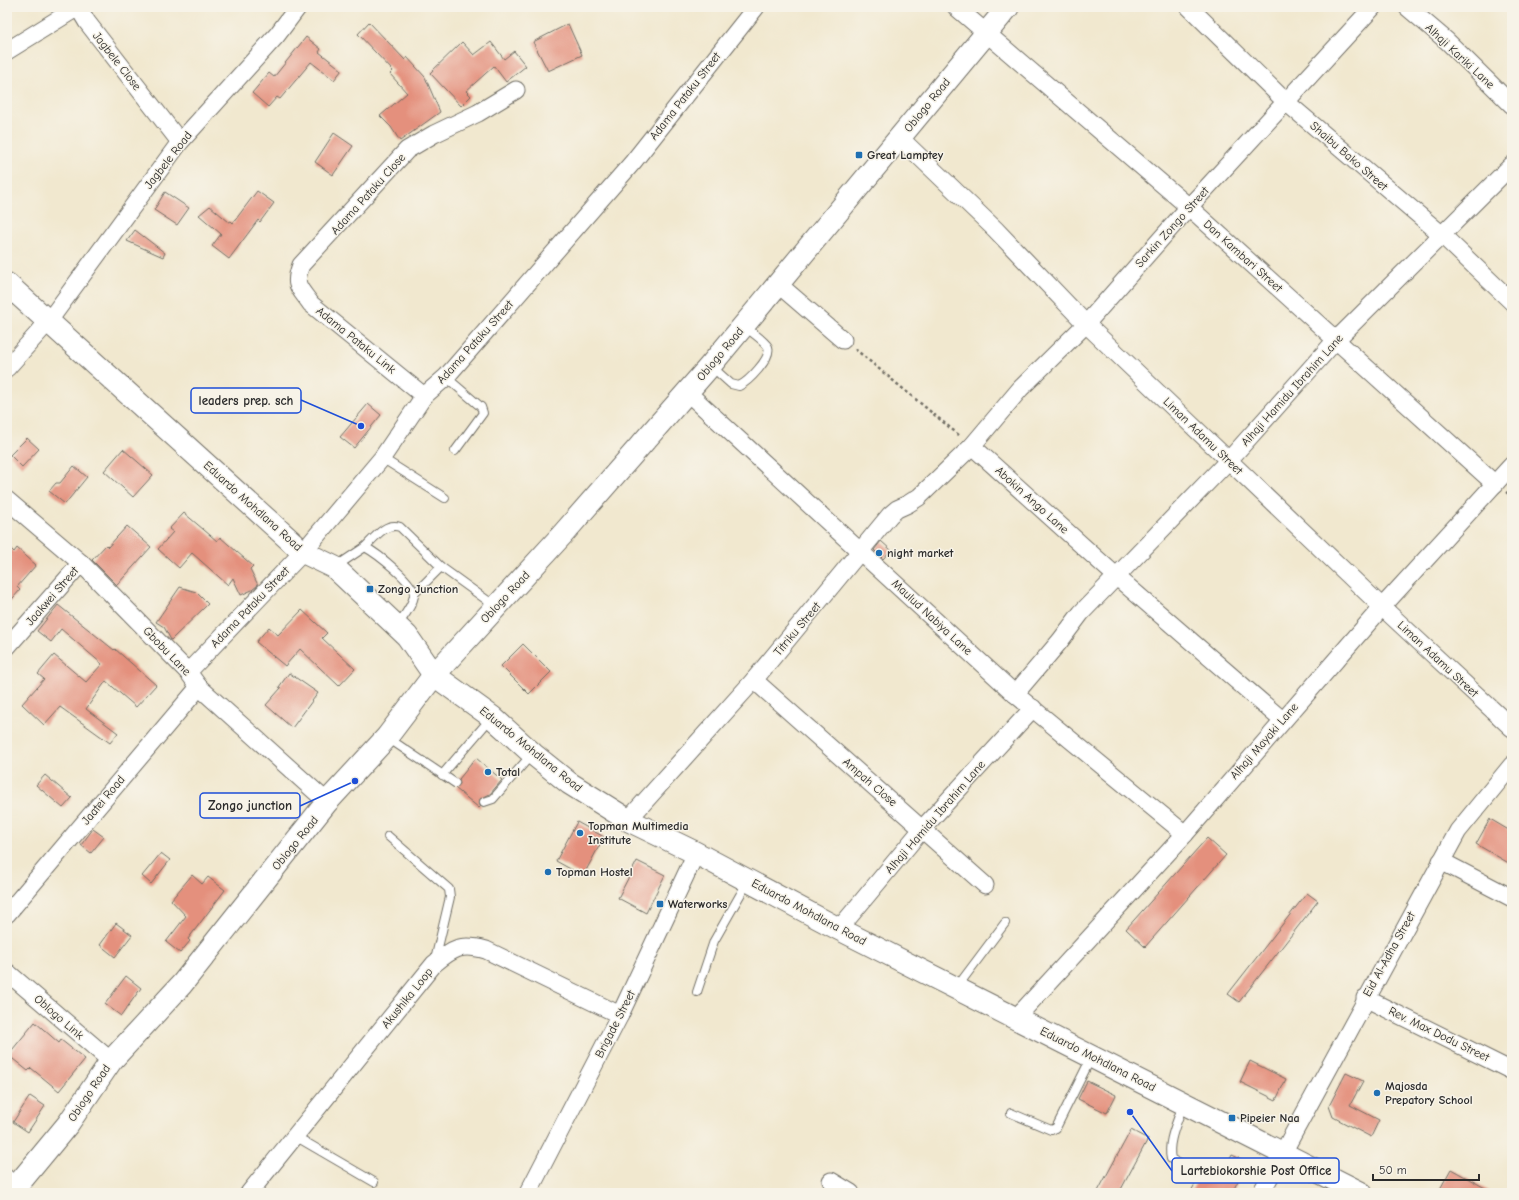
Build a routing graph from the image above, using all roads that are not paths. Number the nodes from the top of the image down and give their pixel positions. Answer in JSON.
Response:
{"nodes":[{"id":1,"x":298,"y":7,"type":"edge"},
{"id":2,"x":756,"y":7,"type":"edge"},
{"id":3,"x":956,"y":7,"type":"edge"},
{"id":4,"x":1008,"y":7,"type":"edge"},
{"id":5,"x":1189,"y":7,"type":"edge"},
{"id":6,"x":1373,"y":7,"type":"edge"},
{"id":7,"x":1407,"y":7,"type":"edge"},
{"id":8,"x":986,"y":32,"type":"junction"},
{"id":9,"x":7,"y":51,"type":"edge"},
{"id":10,"x":516,"y":90,"type":"dead end"},
{"id":11,"x":1286,"y":102,"type":"junction"},
{"id":12,"x":1512,"y":105,"type":"edge"},
{"id":13,"x":900,"y":138,"type":"junction"},
{"id":14,"x":180,"y":142,"type":"junction"},
{"id":15,"x":1512,"y":165,"type":"edge"},
{"id":16,"x":1189,"y":207,"type":"junction"},
{"id":17,"x":1441,"y":234,"type":"junction"},
{"id":18,"x":296,"y":278,"type":"joint"},
{"id":19,"x":7,"y":284,"type":"edge"},
{"id":20,"x":778,"y":284,"type":"junction"},
{"id":21,"x":1512,"y":302,"type":"edge"},
{"id":22,"x":48,"y":322,"type":"junction"},
{"id":23,"x":1086,"y":324,"type":"junction"},
{"id":24,"x":744,"y":326,"type":"junction"},
{"id":25,"x":843,"y":340,"type":"road end"},
{"id":26,"x":1336,"y":340,"type":"junction"},
{"id":27,"x":710,"y":366,"type":"junction"},
{"id":28,"x":7,"y":368,"type":"edge"},
{"id":29,"x":446,"y":377,"type":"junction"},
{"id":30,"x":687,"y":392,"type":"junction"},
{"id":31,"x":424,"y":396,"type":"junction"},
{"id":32,"x":972,"y":446,"type":"junction"},
{"id":33,"x":455,"y":451,"type":"dead end"},
{"id":34,"x":382,"y":458,"type":"junction"},
{"id":35,"x":1229,"y":460,"type":"junction"},
{"id":36,"x":1512,"y":465,"type":"edge"},
{"id":37,"x":1495,"y":484,"type":"junction"},
{"id":38,"x":445,"y":498,"type":"dead end"},
{"id":39,"x":7,"y":500,"type":"edge"},
{"id":40,"x":365,"y":547,"type":"junction"},
{"id":41,"x":303,"y":552,"type":"junction"},
{"id":42,"x":861,"y":552,"type":"junction"},
{"id":43,"x":81,"y":563,"type":"junction"},
{"id":44,"x":334,"y":567,"type":"junction"},
{"id":45,"x":440,"y":567,"type":"junction"},
{"id":46,"x":1117,"y":577,"type":"junction"},
{"id":47,"x":414,"y":594,"type":"junction"},
{"id":48,"x":495,"y":607,"type":"junction"},
{"id":49,"x":1382,"y":607,"type":"junction"},
{"id":50,"x":397,"y":626,"type":"junction"},
{"id":51,"x":7,"y":646,"type":"edge"},
{"id":52,"x":188,"y":672,"type":"junction"},
{"id":53,"x":434,"y":675,"type":"junction"},
{"id":54,"x":754,"y":680,"type":"junction"},
{"id":55,"x":199,"y":687,"type":"junction"},
{"id":56,"x":1015,"y":694,"type":"junction"},
{"id":57,"x":1033,"y":708,"type":"junction"},
{"id":58,"x":492,"y":717,"type":"junction"},
{"id":59,"x":1282,"y":720,"type":"junction"},
{"id":60,"x":1512,"y":728,"type":"edge"},
{"id":61,"x":387,"y":737,"type":"junction"},
{"id":62,"x":533,"y":754,"type":"junction"},
{"id":63,"x":1512,"y":765,"type":"edge"},
{"id":64,"x":442,"y":775,"type":"junction"},
{"id":65,"x":455,"y":783,"type":"dead end"},
{"id":66,"x":327,"y":802,"type":"junction"},
{"id":67,"x":484,"y":802,"type":"dead end"},
{"id":68,"x":628,"y":820,"type":"junction"},
{"id":69,"x":923,"y":828,"type":"junction"},
{"id":70,"x":1185,"y":834,"type":"junction"},
{"id":71,"x":388,"y":836,"type":"dead end"},
{"id":72,"x":696,"y":853,"type":"junction"},
{"id":73,"x":1441,"y":861,"type":"junction"},
{"id":74,"x":748,"y":880,"type":"junction"},
{"id":75,"x":986,"y":885,"type":"dead end"},
{"id":76,"x":1512,"y":898,"type":"edge"},
{"id":77,"x":7,"y":914,"type":"edge"},
{"id":78,"x":1005,"y":923,"type":"dead end"},
{"id":79,"x":839,"y":929,"type":"junction"},
{"id":80,"x":434,"y":964,"type":"junction"},
{"id":81,"x":7,"y":972,"type":"edge"},
{"id":82,"x":957,"y":988,"type":"junction"},
{"id":83,"x":697,"y":992,"type":"dead end"},
{"id":84,"x":1365,"y":998,"type":"junction"},
{"id":85,"x":620,"y":1016,"type":"junction"},
{"id":86,"x":1016,"y":1018,"type":"junction"},
{"id":87,"x":1091,"y":1056,"type":"junction"},
{"id":88,"x":111,"y":1062,"type":"junction"},
{"id":89,"x":1512,"y":1071,"type":"edge"},
{"id":90,"x":1184,"y":1103,"type":"junction"},
{"id":91,"x":1011,"y":1113,"type":"dead end"},
{"id":92,"x":295,"y":1136,"type":"junction"},
{"id":93,"x":1281,"y":1153,"type":"junction"},
{"id":94,"x":1196,"y":1173,"type":"dead end"},
{"id":95,"x":831,"y":1181,"type":"dead end"},
{"id":96,"x":374,"y":1182,"type":"dead end"},
{"id":97,"x":12,"y":1183,"type":"edge"},
{"id":98,"x":249,"y":1193,"type":"edge"},
{"id":99,"x":528,"y":1193,"type":"edge"},
{"id":100,"x":851,"y":1193,"type":"edge"},
{"id":101,"x":1260,"y":1193,"type":"edge"},
{"id":102,"x":1361,"y":1193,"type":"edge"}],
"edges":[{"from":1,"to":14,"type":"street","name":"Jagbele Road"},
{"from":2,"to":29,"type":"street","name":"Adama Pataku Street"},
{"from":3,"to":8,"type":"street","name":"Dan Kambari Street"},
{"from":4,"to":8,"type":"main road","name":"Oblogo Road"},
{"from":5,"to":11,"type":"street","name":"Shaibu Bako Street"},
{"from":6,"to":11,"type":"street","name":"Sarkin Zongo Street"},
{"from":7,"to":12,"type":"street","name":"Alhaji Kariki Lane"},
{"from":8,"to":13,"type":"main road","name":"Oblogo Road"},
{"from":8,"to":16,"type":"street","name":"Dan Kambari Street"},
{"from":9,"to":14,"type":"street","name":"Jagbele Close"},
{"from":10,"to":18,"type":"street","name":"Adama Pataku Close"},
{"from":11,"to":16,"type":"street","name":"Sarkin Zongo Street"},
{"from":11,"to":17,"type":"street","name":"Shaibu Bako Street"},
{"from":13,"to":20,"type":"main road","name":"Oblogo Road"},
{"from":13,"to":23,"type":"street","name":"Liman Adamu Street"},
{"from":14,"to":22,"type":"street","name":"Jagbele Road"},
{"from":15,"to":17,"type":"street","name":"Alhaji Hamidu Ibrahim Lane"},
{"from":16,"to":23,"type":"street","name":"Sarkin Zongo Street"},
{"from":16,"to":26,"type":"street","name":"Dan Kambari Street"},
{"from":17,"to":21,"type":"street","name":"Shaibu Bako Street"},
{"from":17,"to":26,"type":"street","name":"Alhaji Hamidu Ibrahim Lane"},
{"from":18,"to":31,"type":"street","name":"Adama Pataku Link"},
{"from":19,"to":22,"type":"main road","name":"Eduardo Mohdlana Road"},
{"from":20,"to":24,"type":"main road","name":"Oblogo Road"},
{"from":20,"to":25,"type":"street"},
{"from":22,"to":28,"type":"street","name":"Jagbele Road"},
{"from":22,"to":41,"type":"main road","name":"Eduardo Mohdlana Road"},
{"from":23,"to":32,"type":"street","name":"Sarkin Zongo Street"},
{"from":23,"to":35,"type":"street","name":"Liman Adamu Street"},
{"from":24,"to":27,"type":"main road","name":"Oblogo Road"},
{"from":24,"to":27,"type":"lane"},
{"from":26,"to":35,"type":"street","name":"Alhaji Hamidu Ibrahim Lane"},
{"from":26,"to":37,"type":"street","name":"Dan Kambari Street"},
{"from":27,"to":30,"type":"main road","name":"Oblogo Road"},
{"from":29,"to":31,"type":"street","name":"Adama Pataku Street"},
{"from":29,"to":33,"type":"lane"},
{"from":30,"to":42,"type":"street","name":"Maulud Nabiya Lane"},
{"from":30,"to":48,"type":"main road","name":"Oblogo Road"},
{"from":31,"to":34,"type":"street","name":"Adama Pataku Street"},
{"from":32,"to":42,"type":"street","name":"Titriku Street"},
{"from":32,"to":46,"type":"street","name":"Abokin Ango Lane"},
{"from":34,"to":38,"type":"lane"},
{"from":34,"to":41,"type":"street","name":"Adama Pataku Street"},
{"from":35,"to":46,"type":"street","name":"Alhaji Hamidu Ibrahim Lane"},
{"from":35,"to":49,"type":"street","name":"Liman Adamu Street"},
{"from":36,"to":37,"type":"street","name":"Alhaji Mayaki Lane"},
{"from":37,"to":49,"type":"street","name":"Alhaji Mayaki Lane"},
{"from":39,"to":43,"type":"street","name":"Gbobu Lane"},
{"from":40,"to":44,"type":"lane"},
{"from":40,"to":45,"type":"lane"},
{"from":40,"to":47,"type":"lane"},
{"from":41,"to":44,"type":"main road","name":"Eduardo Mohdlana Road"},
{"from":41,"to":52,"type":"street","name":"Adama Pataku Street"},
{"from":42,"to":54,"type":"street","name":"Titriku Street"},
{"from":42,"to":56,"type":"street","name":"Maulud Nabiya Lane"},
{"from":43,"to":51,"type":"street","name":"Jaakwei Street"},
{"from":43,"to":52,"type":"street","name":"Gbobu Lane"},
{"from":44,"to":50,"type":"main road","name":"Eduardo Mohdlana Road"},
{"from":45,"to":47,"type":"lane"},
{"from":45,"to":48,"type":"lane"},
{"from":46,"to":56,"type":"street","name":"Alhaji Hamidu Ibrahim Lane"},
{"from":46,"to":59,"type":"street","name":"Abokin Ango Lane"},
{"from":47,"to":50,"type":"lane"},
{"from":48,"to":53,"type":"main road","name":"Oblogo Road"},
{"from":49,"to":59,"type":"street","name":"Alhaji Mayaki Lane"},
{"from":49,"to":60,"type":"street","name":"Liman Adamu Street"},
{"from":50,"to":53,"type":"main road","name":"Eduardo Mohdlana Road"},
{"from":52,"to":55,"type":"street","name":"Gbobu Lane"},
{"from":53,"to":58,"type":"main road","name":"Eduardo Mohdlana Road"},
{"from":53,"to":61,"type":"main road","name":"Oblogo Road"},
{"from":54,"to":68,"type":"street","name":"Titriku Street"},
{"from":54,"to":69,"type":"street","name":"Ampah Close"},
{"from":55,"to":66,"type":"street","name":"Gbobu Lane"},
{"from":55,"to":77,"type":"street","name":"Jaatei Road"},
{"from":56,"to":57,"type":"street","name":"Maulud Nabiya Lane"},
{"from":57,"to":69,"type":"street","name":"Alhaji Hamidu Ibrahim Lane"},
{"from":57,"to":70,"type":"street","name":"Maulud Nabiya Lane"},
{"from":58,"to":62,"type":"main road","name":"Eduardo Mohdlana Road"},
{"from":58,"to":64,"type":"lane"},
{"from":59,"to":70,"type":"street","name":"Alhaji Mayaki Lane"},
{"from":61,"to":64,"type":"lane"},
{"from":61,"to":66,"type":"main road","name":"Oblogo Road"},
{"from":62,"to":67,"type":"lane"},
{"from":62,"to":68,"type":"main road","name":"Eduardo Mohdlana Road"},
{"from":63,"to":73,"type":"street","name":"Eid Al-Adha Street"},
{"from":64,"to":65,"type":"lane"},
{"from":66,"to":88,"type":"main road","name":"Oblogo Road"},
{"from":68,"to":72,"type":"main road","name":"Eduardo Mohdlana Road"},
{"from":69,"to":75,"type":"street","name":"Ampah Close"},
{"from":69,"to":79,"type":"street","name":"Alhaji Hamidu Ibrahim Lane"},
{"from":70,"to":86,"type":"street","name":"Alhaji Mayaki Lane"},
{"from":71,"to":80,"type":"lane"},
{"from":72,"to":74,"type":"main road","name":"Eduardo Mohdlana Road"},
{"from":72,"to":85,"type":"street","name":"Brigade Street"},
{"from":73,"to":76,"type":"street"},
{"from":73,"to":84,"type":"street","name":"Eid Al-Adha Street"},
{"from":74,"to":79,"type":"main road","name":"Eduardo Mohdlana Road"},
{"from":74,"to":83,"type":"lane"},
{"from":78,"to":82,"type":"lane"},
{"from":79,"to":82,"type":"main road","name":"Eduardo Mohdlana Road"},
{"from":80,"to":85,"type":"street","name":"Akushika Loop"},
{"from":80,"to":92,"type":"street","name":"Akushika Loop"},
{"from":81,"to":88,"type":"street","name":"Oblogo Link"},
{"from":82,"to":86,"type":"main road","name":"Eduardo Mohdlana Road"},
{"from":84,"to":89,"type":"street","name":"Rev. Max Dodu Street"},
{"from":84,"to":93,"type":"street","name":"Eid Al-Adha Street"},
{"from":85,"to":99,"type":"street","name":"Brigade Street"},
{"from":86,"to":87,"type":"main road","name":"Eduardo Mohdlana Road"},
{"from":87,"to":90,"type":"main road","name":"Eduardo Mohdlana Road"},
{"from":87,"to":91,"type":"lane"},
{"from":88,"to":97,"type":"main road","name":"Oblogo Road"},
{"from":90,"to":93,"type":"main road","name":"Eduardo Mohdlana Road"},
{"from":90,"to":94,"type":"lane"},
{"from":92,"to":96,"type":"lane"},
{"from":92,"to":98,"type":"street","name":"Akushika Loop"},
{"from":93,"to":101,"type":"street","name":"Eid Al-Adha Street"},
{"from":93,"to":102,"type":"main road","name":"Eduardo Mohdlana Road"},
{"from":95,"to":100,"type":"street"}]}
